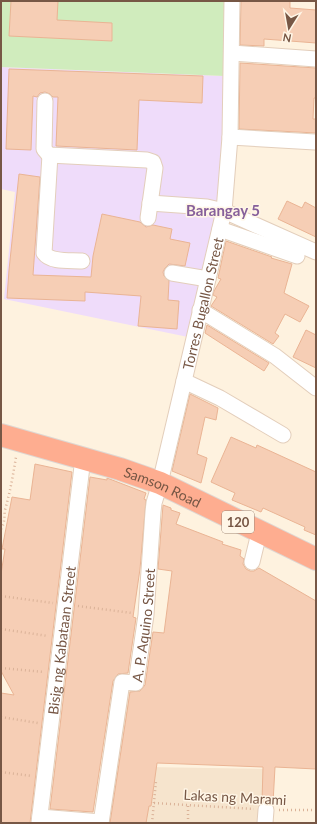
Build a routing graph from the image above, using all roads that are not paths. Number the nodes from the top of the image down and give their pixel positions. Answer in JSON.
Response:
{"nodes":[{"id":1,"x":232,"y":1,"type":"edge"},
{"id":2,"x":232,"y":53,"type":"junction"},
{"id":3,"x":316,"y":59,"type":"edge"},
{"id":4,"x":45,"y":101,"type":"dead end"},
{"id":5,"x":230,"y":137,"type":"junction"},
{"id":6,"x":316,"y":142,"type":"edge"},
{"id":7,"x":50,"y":155,"type":"junction"},
{"id":8,"x":150,"y":203,"type":"junction"},
{"id":9,"x":224,"y":211,"type":"junction"},
{"id":10,"x":148,"y":218,"type":"dead end"},
{"id":11,"x":220,"y":229,"type":"junction"},
{"id":12,"x":316,"y":252,"type":"edge"},
{"id":13,"x":296,"y":256,"type":"dead end"},
{"id":14,"x":82,"y":261,"type":"dead end"},
{"id":15,"x":172,"y":273,"type":"dead end"},
{"id":16,"x":208,"y":280,"type":"junction"},
{"id":17,"x":200,"y":310,"type":"junction"},
{"id":18,"x":184,"y":381,"type":"junction"},
{"id":19,"x":316,"y":388,"type":"edge"},
{"id":20,"x":282,"y":435,"type":"dead end"},
{"id":21,"x":10,"y":437,"type":"edge"},
{"id":22,"x":83,"y":458,"type":"junction"},
{"id":23,"x":160,"y":483,"type":"junction"},
{"id":24,"x":260,"y":533,"type":"junction"},
{"id":25,"x":316,"y":559,"type":"edge"},
{"id":26,"x":252,"y":562,"type":"dead end"},
{"id":27,"x":40,"y":820,"type":"edge"},
{"id":28,"x":101,"y":823,"type":"edge"}],
"edges":[{"from":1,"to":2,"type":"street","name":"Torres Bugallon Street"},
{"from":2,"to":3,"type":"street"},
{"from":2,"to":5,"type":"street","name":"Torres Bugallon Street"},
{"from":4,"to":7,"type":"street"},
{"from":5,"to":6,"type":"street"},
{"from":5,"to":9,"type":"street","name":"Torres Bugallon Street"},
{"from":7,"to":8,"type":"street"},
{"from":7,"to":14,"type":"street"},
{"from":8,"to":9,"type":"street"},
{"from":8,"to":10,"type":"street"},
{"from":9,"to":11,"type":"street","name":"Torres Bugallon Street"},
{"from":9,"to":12,"type":"street"},
{"from":11,"to":13,"type":"street"},
{"from":11,"to":16,"type":"street","name":"Torres Bugallon Street"},
{"from":15,"to":16,"type":"street"},
{"from":16,"to":17,"type":"street","name":"Torres Bugallon Street"},
{"from":17,"to":18,"type":"street","name":"Torres Bugallon Street"},
{"from":17,"to":19,"type":"street"},
{"from":18,"to":20,"type":"street"},
{"from":18,"to":23,"type":"street","name":"Torres Bugallon Street"},
{"from":21,"to":22,"type":"highway","name":"Samson Road","number":"120"},
{"from":22,"to":23,"type":"highway","name":"Samson Road","number":"120"},
{"from":22,"to":27,"type":"street","name":"Bisig ng Kabataan Street"},
{"from":23,"to":24,"type":"highway","name":"Samson Road","number":"120"},
{"from":23,"to":28,"type":"street","name":"A. P. Aquino Street"},
{"from":24,"to":25,"type":"highway","name":"Samson Road","number":"120"},
{"from":24,"to":26,"type":"street"},
{"from":27,"to":28,"type":"street"}]}
